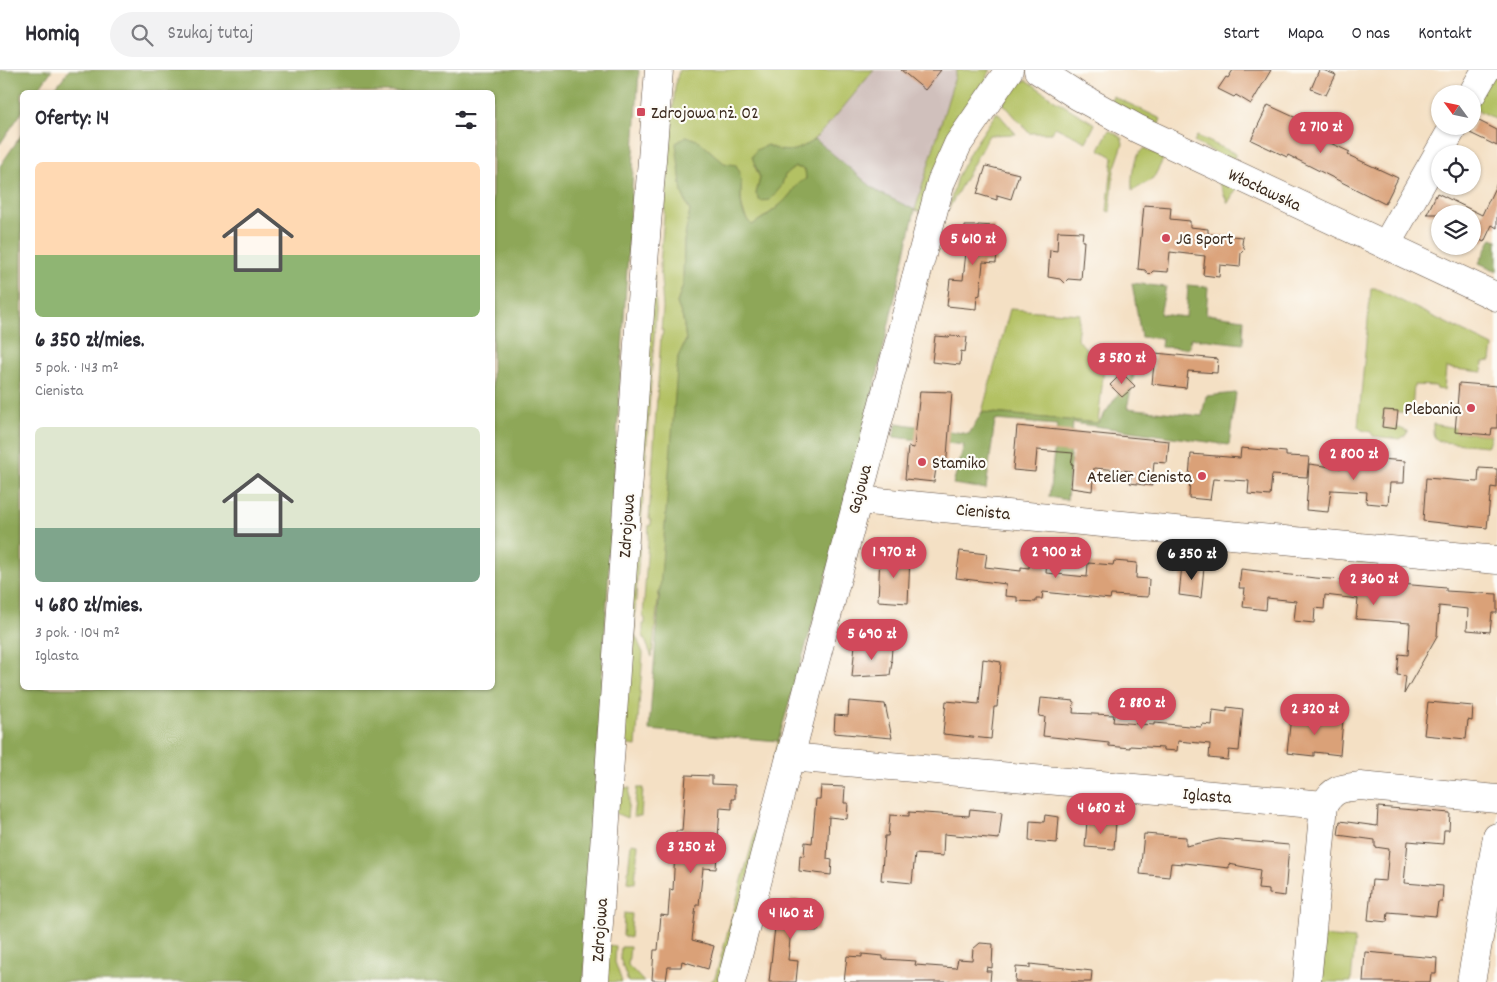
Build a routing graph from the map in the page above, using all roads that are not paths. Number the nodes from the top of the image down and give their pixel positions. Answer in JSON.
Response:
{"nodes":[{"id":1,"x":660,"y":70,"type":"edge"},
{"id":2,"x":1009,"y":70,"type":"edge"},
{"id":3,"x":1038,"y":70,"type":"edge"},
{"id":4,"x":1486,"y":70,"type":"edge"},
{"id":5,"x":1477,"y":85,"type":"edge"},
{"id":6,"x":1449,"y":135,"type":"edge"},
{"id":7,"x":1386,"y":245,"type":"junction"},
{"id":8,"x":1497,"y":297,"type":"edge"},
{"id":9,"x":857,"y":500,"type":"junction"},
{"id":10,"x":1497,"y":560,"type":"edge"},
{"id":11,"x":790,"y":757,"type":"junction"},
{"id":12,"x":1497,"y":799,"type":"edge"},
{"id":13,"x":1324,"y":805,"type":"junction"},
{"id":14,"x":1497,"y":837,"type":"edge"},
{"id":15,"x":595,"y":982,"type":"edge"},
{"id":16,"x":731,"y":982,"type":"edge"},
{"id":17,"x":1307,"y":982,"type":"edge"},
{"id":18,"x":1471,"y":982,"type":"edge"}],
"edges":[{"from":1,"to":15,"type":"street","name":"Zdrojowa"},
{"from":2,"to":9,"type":"street","name":"Gajowa"},
{"from":3,"to":7,"type":"street","name":"Włocławska"},
{"from":4,"to":5,"type":"street"},
{"from":6,"to":7,"type":"street"},
{"from":7,"to":8,"type":"street","name":"Włocławska"},
{"from":9,"to":10,"type":"street","name":"Cienista"},
{"from":9,"to":11,"type":"street","name":"Gajowa"},
{"from":11,"to":13,"type":"street","name":"Iglasta"},
{"from":11,"to":16,"type":"street","name":"Gajowa"},
{"from":12,"to":13,"type":"street"},
{"from":13,"to":17,"type":"street"},
{"from":14,"to":18,"type":"street"}]}
